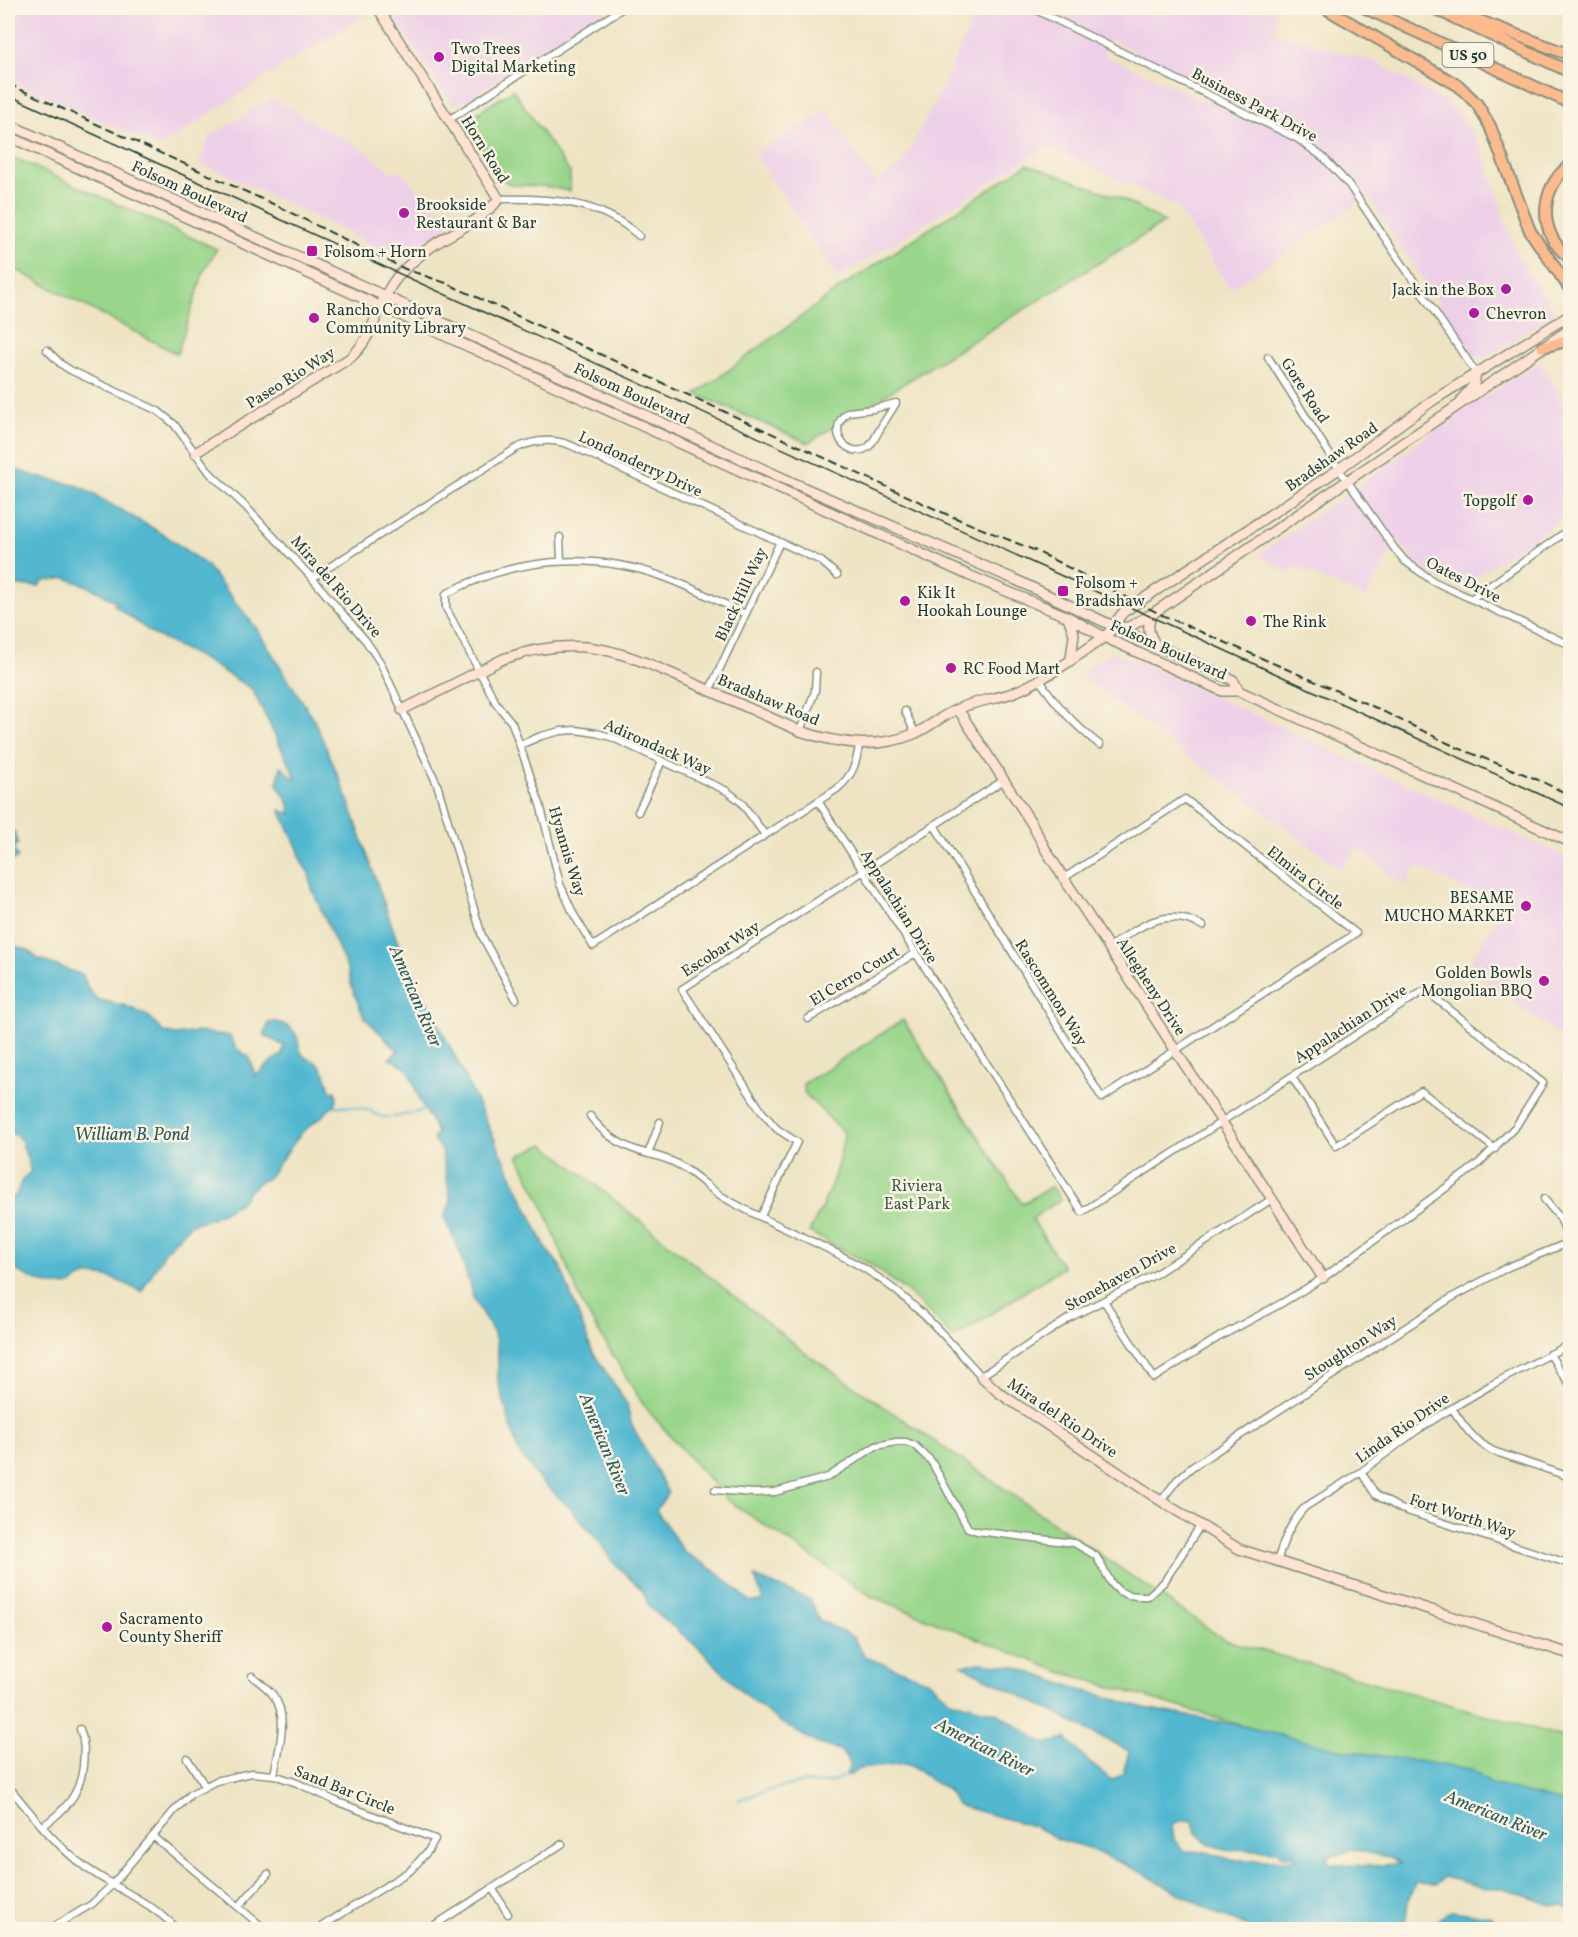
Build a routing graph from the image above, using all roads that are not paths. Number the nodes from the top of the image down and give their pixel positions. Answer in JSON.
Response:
{"nodes":[{"id":1,"x":378,"y":8,"type":"edge"},
{"id":2,"x":623,"y":8,"type":"edge"},
{"id":3,"x":1032,"y":8,"type":"edge"},
{"id":4,"x":1325,"y":8,"type":"edge"},
{"id":5,"x":1365,"y":8,"type":"edge"},
{"id":6,"x":1433,"y":8,"type":"edge"},
{"id":7,"x":1444,"y":8,"type":"edge"},
{"id":8,"x":1570,"y":55,"type":"edge"},
{"id":9,"x":1570,"y":72,"type":"edge"},
{"id":10,"x":1570,"y":103,"type":"edge"},
{"id":11,"x":450,"y":120,"type":"junction"},
{"id":12,"x":8,"y":124,"type":"edge"},
{"id":13,"x":8,"y":136,"type":"edge"},
{"id":14,"x":1570,"y":165,"type":"edge"},
{"id":15,"x":132,"y":193,"type":"junction"},
{"id":16,"x":499,"y":199,"type":"junction"},
{"id":17,"x":188,"y":206,"type":"junction"},
{"id":18,"x":639,"y":236,"type":"dead end"},
{"id":19,"x":244,"y":245,"type":"junction"},
{"id":20,"x":295,"y":255,"type":"junction"},
{"id":21,"x":1570,"y":258,"type":"edge"},
{"id":22,"x":1570,"y":289,"type":"edge"},
{"id":23,"x":387,"y":297,"type":"junction"},
{"id":24,"x":382,"y":307,"type":"junction"},
{"id":25,"x":1570,"y":315,"type":"edge"},
{"id":26,"x":1570,"y":329,"type":"edge"},
{"id":27,"x":1570,"y":340,"type":"edge"},
{"id":28,"x":1544,"y":347,"type":"junction"},
{"id":29,"x":47,"y":350,"type":"dead end"},
{"id":30,"x":1268,"y":357,"type":"dead end"},
{"id":31,"x":516,"y":369,"type":"junction"},
{"id":32,"x":1476,"y":373,"type":"junction"},
{"id":33,"x":575,"y":383,"type":"junction"},
{"id":34,"x":1437,"y":420,"type":"junction"},
{"id":35,"x":878,"y":433,"type":"joint"},
{"id":36,"x":195,"y":453,"type":"junction"},
{"id":37,"x":1340,"y":470,"type":"junction"},
{"id":38,"x":1347,"y":481,"type":"junction"},
{"id":39,"x":1570,"y":529,"type":"edge"},
{"id":40,"x":560,"y":537,"type":"dead end"},
{"id":41,"x":780,"y":542,"type":"junction"},
{"id":42,"x":561,"y":561,"type":"junction"},
{"id":43,"x":837,"y":575,"type":"dead end"},
{"id":44,"x":312,"y":578,"type":"junction"},
{"id":45,"x":1471,"y":599,"type":"junction"},
{"id":46,"x":1155,"y":612,"type":"junction"},
{"id":47,"x":746,"y":614,"type":"junction"},
{"id":48,"x":1068,"y":617,"type":"junction"},
{"id":49,"x":1115,"y":627,"type":"junction"},
{"id":50,"x":1104,"y":637,"type":"junction"},
{"id":51,"x":1156,"y":645,"type":"junction"},
{"id":52,"x":1570,"y":645,"type":"edge"},
{"id":53,"x":1071,"y":659,"type":"junction"},
{"id":54,"x":480,"y":670,"type":"junction"},
{"id":55,"x":816,"y":672,"type":"dead end"},
{"id":56,"x":1039,"y":679,"type":"junction"},
{"id":57,"x":709,"y":691,"type":"junction"},
{"id":58,"x":1239,"y":691,"type":"junction"},
{"id":59,"x":958,"y":709,"type":"junction"},
{"id":60,"x":402,"y":710,"type":"junction"},
{"id":61,"x":905,"y":711,"type":"dead end"},
{"id":62,"x":800,"y":731,"type":"junction"},
{"id":63,"x":915,"y":733,"type":"junction"},
{"id":64,"x":859,"y":744,"type":"junction"},
{"id":65,"x":520,"y":745,"type":"junction"},
{"id":66,"x":1100,"y":745,"type":"dead end"},
{"id":67,"x":662,"y":761,"type":"junction"},
{"id":68,"x":1004,"y":780,"type":"junction"},
{"id":69,"x":818,"y":801,"type":"junction"},
{"id":70,"x":638,"y":812,"type":"dead end"},
{"id":71,"x":934,"y":825,"type":"junction"},
{"id":72,"x":765,"y":835,"type":"junction"},
{"id":73,"x":1570,"y":842,"type":"edge"},
{"id":74,"x":863,"y":872,"type":"junction"},
{"id":75,"x":1064,"y":878,"type":"junction"},
{"id":76,"x":1203,"y":926,"type":"dead end"},
{"id":77,"x":1109,"y":947,"type":"junction"},
{"id":78,"x":914,"y":954,"type":"junction"},
{"id":79,"x":516,"y":999,"type":"dead end"},
{"id":80,"x":808,"y":1019,"type":"dead end"},
{"id":81,"x":1175,"y":1050,"type":"junction"},
{"id":82,"x":1292,"y":1077,"type":"junction"},
{"id":83,"x":590,"y":1116,"type":"dead end"},
{"id":84,"x":660,"y":1122,"type":"dead end"},
{"id":85,"x":1222,"y":1122,"type":"junction"},
{"id":86,"x":1495,"y":1149,"type":"junction"},
{"id":87,"x":648,"y":1154,"type":"junction"},
{"id":88,"x":1272,"y":1199,"type":"junction"},
{"id":89,"x":1544,"y":1199,"type":"dead end"},
{"id":90,"x":761,"y":1216,"type":"junction"},
{"id":91,"x":1570,"y":1242,"type":"edge"},
{"id":92,"x":1323,"y":1278,"type":"junction"},
{"id":93,"x":1104,"y":1301,"type":"junction"},
{"id":94,"x":1570,"y":1344,"type":"edge"},
{"id":95,"x":1550,"y":1354,"type":"junction"},
{"id":96,"x":981,"y":1376,"type":"junction"},
{"id":97,"x":1570,"y":1384,"type":"edge"},
{"id":98,"x":1452,"y":1408,"type":"junction"},
{"id":99,"x":1361,"y":1472,"type":"junction"},
{"id":100,"x":1570,"y":1477,"type":"edge"},
{"id":101,"x":715,"y":1490,"type":"dead end"},
{"id":102,"x":1161,"y":1501,"type":"junction"},
{"id":103,"x":1200,"y":1526,"type":"junction"},
{"id":104,"x":1277,"y":1562,"type":"junction"},
{"id":105,"x":1570,"y":1564,"type":"edge"},
{"id":106,"x":1570,"y":1654,"type":"edge"},
{"id":107,"x":252,"y":1676,"type":"dead end"},
{"id":108,"x":80,"y":1729,"type":"dead end"},
{"id":109,"x":187,"y":1758,"type":"dead end"},
{"id":110,"x":274,"y":1775,"type":"junction"},
{"id":111,"x":8,"y":1786,"type":"edge"},
{"id":112,"x":204,"y":1786,"type":"junction"},
{"id":113,"x":43,"y":1827,"type":"junction"},
{"id":114,"x":153,"y":1836,"type":"junction"},
{"id":115,"x":562,"y":1844,"type":"dead end"},
{"id":116,"x":268,"y":1874,"type":"dead end"},
{"id":117,"x":112,"y":1885,"type":"junction"},
{"id":118,"x":492,"y":1888,"type":"junction"},
{"id":119,"x":238,"y":1907,"type":"junction"},
{"id":120,"x":508,"y":1914,"type":"dead end"},
{"id":121,"x":48,"y":1929,"type":"edge"},
{"id":122,"x":178,"y":1929,"type":"edge"},
{"id":123,"x":266,"y":1929,"type":"edge"},
{"id":124,"x":316,"y":1929,"type":"edge"},
{"id":125,"x":427,"y":1929,"type":"edge"}],
"edges":[{"from":1,"to":11,"type":"main road","name":"Horn Road"},
{"from":2,"to":11,"type":"street"},
{"from":3,"to":32,"type":"street","name":"Business Park Drive"},
{"from":4,"to":22,"type":"highway"},
{"from":5,"to":10,"type":"highway","number":"US 50"},
{"from":6,"to":9,"type":"highway","number":"US 50"},
{"from":7,"to":8,"type":"highway"},
{"from":11,"to":16,"type":"main road","name":"Horn Road"},
{"from":12,"to":17,"type":"main road","name":"Folsom Boulevard"},
{"from":13,"to":15,"type":"main road","name":"Folsom Boulevard"},
{"from":14,"to":21,"type":"highway"},
{"from":15,"to":17,"type":"main road"},
{"from":15,"to":19,"type":"main road","name":"Folsom Boulevard"},
{"from":16,"to":18,"type":"street"},
{"from":16,"to":23,"type":"main road","name":"Horn Road"},
{"from":17,"to":20,"type":"main road","name":"Folsom Boulevard"},
{"from":19,"to":20,"type":"main road"},
{"from":19,"to":24,"type":"main road","name":"Folsom Boulevard"},
{"from":20,"to":23,"type":"main road","name":"Folsom Boulevard"},
{"from":23,"to":24,"type":"main road","name":"Horn Road"},
{"from":23,"to":33,"type":"main road","name":"Folsom Boulevard"},
{"from":24,"to":31,"type":"main road","name":"Folsom Boulevard"},
{"from":24,"to":36,"type":"main road","name":"Paseo Rio Way"},
{"from":25,"to":32,"type":"main road","name":"Bradshaw Road"},
{"from":26,"to":28,"type":"main road","name":"Bradshaw Road"},
{"from":27,"to":28,"type":"highway"},
{"from":28,"to":34,"type":"main road","name":"Bradshaw Road"},
{"from":29,"to":36,"type":"street","name":"Mira del Rio Drive"},
{"from":30,"to":37,"type":"street","name":"Gore Road"},
{"from":31,"to":33,"type":"main road"},
{"from":31,"to":48,"type":"main road","name":"Folsom Boulevard"},
{"from":32,"to":34,"type":"main road"},
{"from":32,"to":37,"type":"main road","name":"Bradshaw Road"},
{"from":33,"to":49,"type":"main road","name":"Folsom Boulevard"},
{"from":34,"to":38,"type":"main road","name":"Bradshaw Road"},
{"from":35,"to":35,"type":"street"},
{"from":36,"to":44,"type":"street","name":"Mira del Rio Drive"},
{"from":37,"to":38,"type":"street","name":"Gore Road"},
{"from":37,"to":49,"type":"main road","name":"Bradshaw Road"},
{"from":38,"to":45,"type":"street","name":"Oates Drive"},
{"from":38,"to":46,"type":"main road","name":"Bradshaw Road"},
{"from":39,"to":45,"type":"street"},
{"from":40,"to":42,"type":"street"},
{"from":41,"to":43,"type":"street","name":"Londonderry Drive"},
{"from":41,"to":44,"type":"street","name":"Londonderry Drive"},
{"from":41,"to":47,"type":"street","name":"Black Hill Way"},
{"from":42,"to":47,"type":"street","name":"Hyannis Way"},
{"from":42,"to":54,"type":"street","name":"Hyannis Way"},
{"from":44,"to":60,"type":"street","name":"Mira del Rio Drive"},
{"from":45,"to":52,"type":"street","name":"Oates Drive"},
{"from":46,"to":49,"type":"main road","name":"Bradshaw Road"},
{"from":46,"to":51,"type":"main road"},
{"from":47,"to":57,"type":"street","name":"Black Hill Way"},
{"from":48,"to":50,"type":"main road","name":"Folsom Boulevard"},
{"from":48,"to":53,"type":"main road"},
{"from":49,"to":50,"type":"main road","name":"Bradshaw Road"},
{"from":49,"to":51,"type":"main road","name":"Folsom Boulevard"},
{"from":50,"to":53,"type":"main road","name":"Bradshaw Road"},
{"from":50,"to":58,"type":"main road","name":"Folsom Boulevard"},
{"from":51,"to":58,"type":"main road","name":"Folsom Boulevard"},
{"from":53,"to":56,"type":"main road","name":"Bradshaw Road"},
{"from":54,"to":57,"type":"main road","name":"Bradshaw Road"},
{"from":54,"to":60,"type":"main road","name":"Bradshaw Road"},
{"from":54,"to":65,"type":"street","name":"Hyannis Way"},
{"from":55,"to":62,"type":"street"},
{"from":56,"to":59,"type":"main road","name":"Bradshaw Road"},
{"from":56,"to":66,"type":"street"},
{"from":57,"to":62,"type":"main road","name":"Bradshaw Road"},
{"from":58,"to":73,"type":"main road","name":"Folsom Boulevard"},
{"from":59,"to":63,"type":"main road","name":"Bradshaw Road"},
{"from":59,"to":68,"type":"main road","name":"Allegheny Drive"},
{"from":60,"to":79,"type":"street","name":"Mira del Rio Drive"},
{"from":61,"to":63,"type":"street"},
{"from":62,"to":64,"type":"main road","name":"Bradshaw Road"},
{"from":63,"to":64,"type":"main road","name":"Bradshaw Road"},
{"from":64,"to":69,"type":"street","name":"Hyannis Way"},
{"from":65,"to":67,"type":"street","name":"Adirondack Way"},
{"from":65,"to":72,"type":"street","name":"Hyannis Way"},
{"from":67,"to":70,"type":"street"},
{"from":67,"to":72,"type":"street","name":"Adirondack Way"},
{"from":68,"to":71,"type":"street","name":"Escobar Way"},
{"from":68,"to":75,"type":"main road","name":"Allegheny Drive"},
{"from":69,"to":72,"type":"street","name":"Hyannis Way"},
{"from":69,"to":74,"type":"street","name":"Appalachian Drive"},
{"from":71,"to":74,"type":"street","name":"Escobar Way"},
{"from":71,"to":81,"type":"street","name":"Rascommon Way"},
{"from":74,"to":78,"type":"street","name":"Appalachian Drive"},
{"from":74,"to":90,"type":"street","name":"Escobar Way"},
{"from":75,"to":77,"type":"main road","name":"Allegheny Drive"},
{"from":75,"to":81,"type":"street","name":"Elmira Circle"},
{"from":76,"to":77,"type":"street"},
{"from":77,"to":81,"type":"main road","name":"Allegheny Drive"},
{"from":78,"to":80,"type":"street","name":"El Cerro Court"},
{"from":78,"to":85,"type":"street","name":"Appalachian Drive"},
{"from":81,"to":85,"type":"main road","name":"Allegheny Drive"},
{"from":82,"to":85,"type":"street","name":"Appalachian Drive"},
{"from":82,"to":86,"type":"street"},
{"from":82,"to":86,"type":"street","name":"Appalachian Drive"},
{"from":83,"to":87,"type":"street","name":"Mira del Rio Drive"},
{"from":84,"to":87,"type":"street"},
{"from":85,"to":88,"type":"main road","name":"Allegheny Drive"},
{"from":86,"to":92,"type":"street","name":"Appalachian Drive"},
{"from":87,"to":90,"type":"street","name":"Mira del Rio Drive"},
{"from":88,"to":92,"type":"main road","name":"Allegheny Drive"},
{"from":88,"to":93,"type":"street","name":"Stonehaven Drive"},
{"from":89,"to":91,"type":"street"},
{"from":90,"to":96,"type":"street","name":"Mira del Rio Drive"},
{"from":91,"to":102,"type":"street","name":"Stoughton Way"},
{"from":92,"to":93,"type":"street","name":"Appalachian Drive"},
{"from":93,"to":96,"type":"street","name":"Stonehaven Drive"},
{"from":94,"to":95,"type":"street","name":"Linda Rio Drive"},
{"from":95,"to":97,"type":"street"},
{"from":95,"to":98,"type":"street","name":"Linda Rio Drive"},
{"from":96,"to":102,"type":"main road","name":"Mira del Rio Drive"},
{"from":98,"to":99,"type":"street","name":"Linda Rio Drive"},
{"from":98,"to":100,"type":"street"},
{"from":99,"to":104,"type":"street","name":"Linda Rio Drive"},
{"from":99,"to":105,"type":"street","name":"Fort Worth Way"},
{"from":101,"to":103,"type":"street"},
{"from":102,"to":103,"type":"main road","name":"Mira del Rio Drive"},
{"from":103,"to":104,"type":"main road","name":"Mira del Rio Drive"},
{"from":104,"to":106,"type":"main road","name":"Mira del Rio Drive"},
{"from":107,"to":110,"type":"street"},
{"from":108,"to":113,"type":"street"},
{"from":109,"to":112,"type":"street"},
{"from":110,"to":112,"type":"street","name":"Sand Bar Circle"},
{"from":110,"to":124,"type":"street","name":"Sand Bar Circle"},
{"from":111,"to":113,"type":"street"},
{"from":112,"to":114,"type":"street","name":"Sand Bar Circle"},
{"from":113,"to":117,"type":"street"},
{"from":114,"to":117,"type":"street","name":"Sand Bar Circle"},
{"from":114,"to":119,"type":"street"},
{"from":115,"to":118,"type":"street"},
{"from":116,"to":119,"type":"street"},
{"from":117,"to":121,"type":"street","name":"Sand Bar Circle"},
{"from":117,"to":122,"type":"street"},
{"from":118,"to":120,"type":"street"},
{"from":118,"to":125,"type":"street"},
{"from":119,"to":123,"type":"street"}]}
